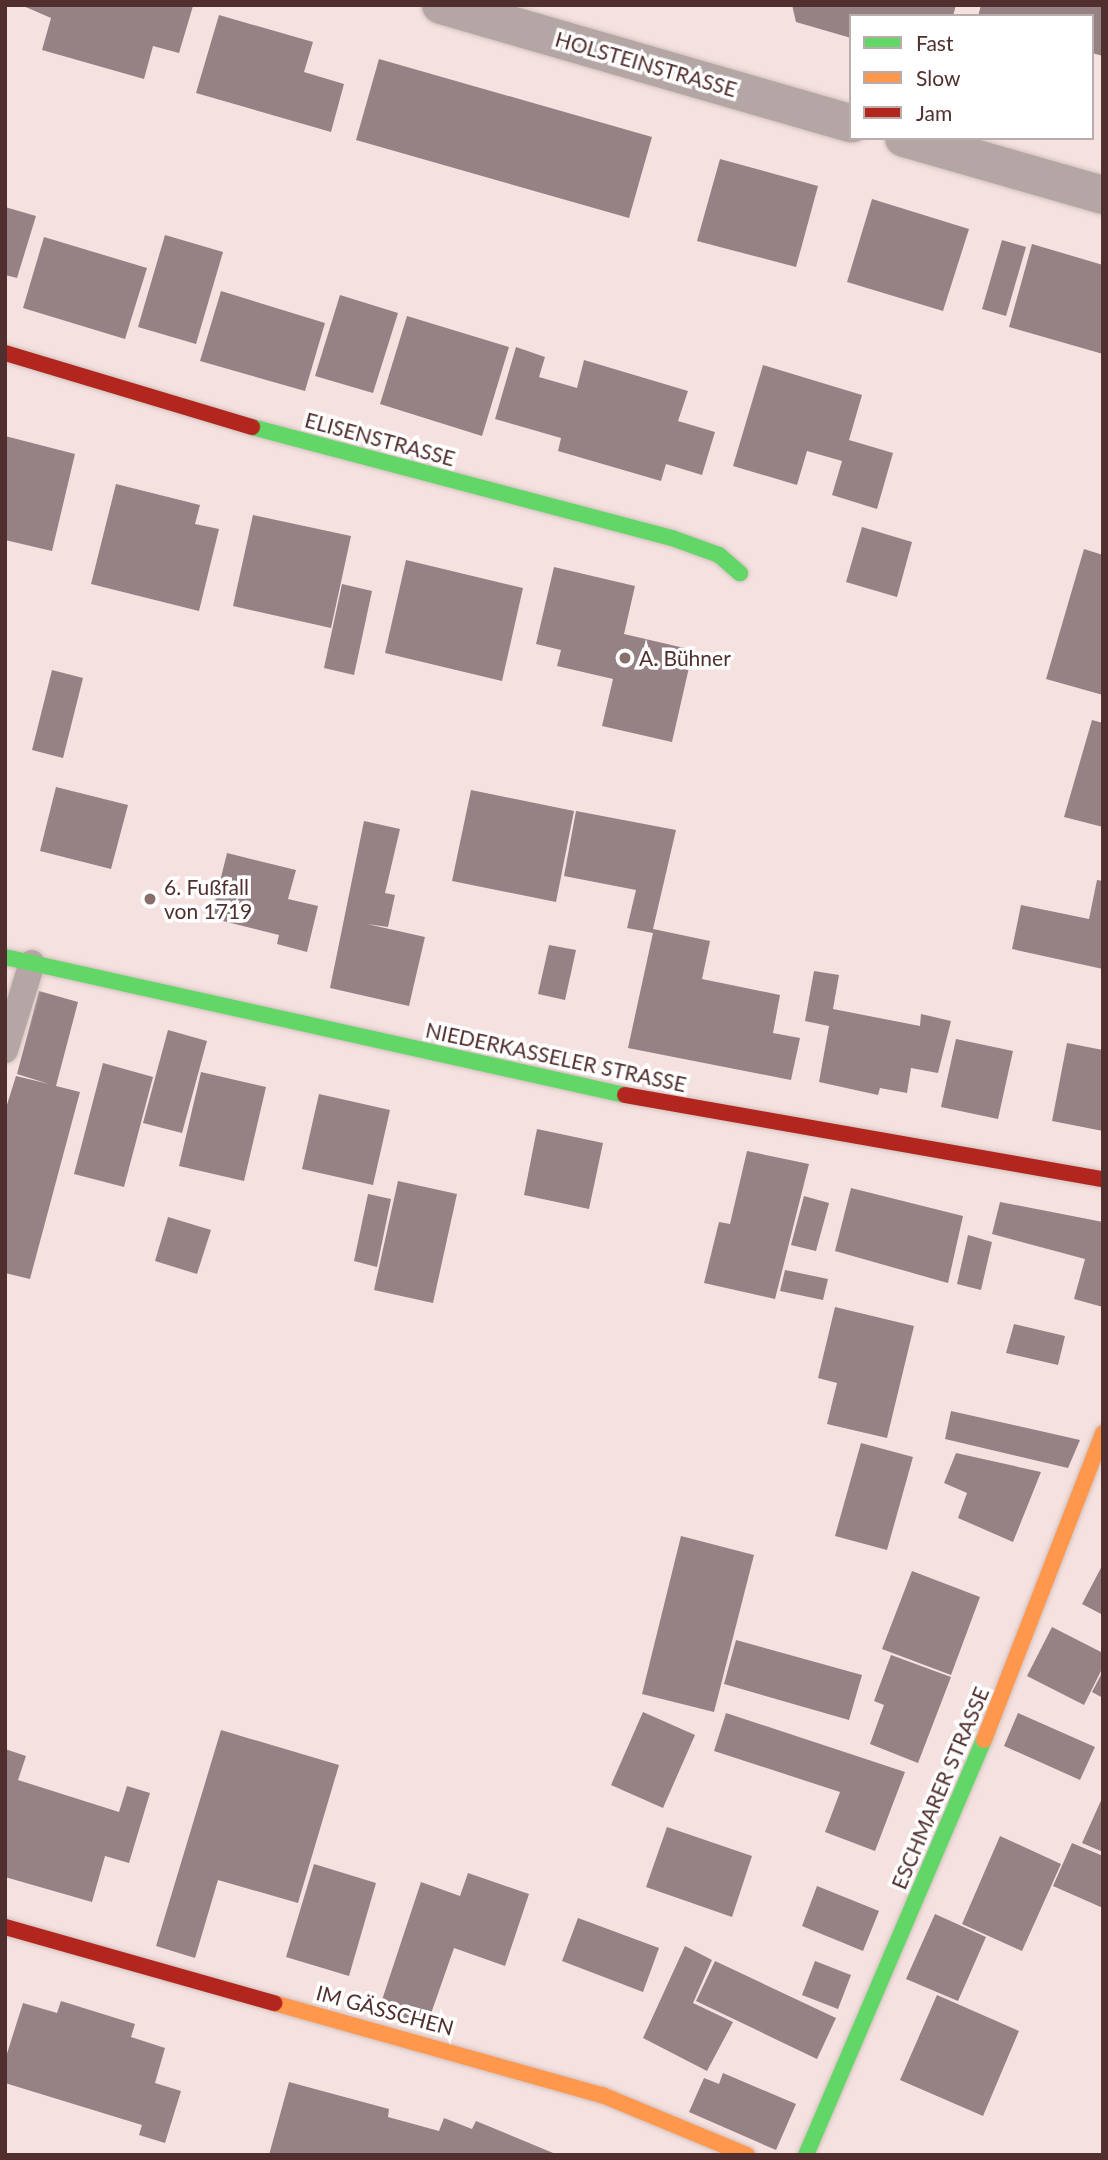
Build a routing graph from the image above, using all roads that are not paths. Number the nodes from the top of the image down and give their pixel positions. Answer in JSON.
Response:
{"nodes":[{"id":1,"x":441,"y":5,"type":"edge"},
{"id":2,"x":849,"y":122,"type":"edge"},
{"id":3,"x":911,"y":140,"type":"edge"},
{"id":4,"x":1103,"y":195,"type":"edge"},
{"id":5,"x":5,"y":353,"type":"edge"},
{"id":6,"x":740,"y":573,"type":"dead end"},
{"id":7,"x":5,"y":957,"type":"edge"},
{"id":8,"x":33,"y":963,"type":"junction"},
{"id":9,"x":5,"y":1050,"type":"edge"},
{"id":10,"x":1103,"y":1180,"type":"edge"},
{"id":11,"x":1103,"y":1433,"type":"edge"},
{"id":12,"x":5,"y":1927,"type":"edge"},
{"id":13,"x":747,"y":2155,"type":"edge"},
{"id":14,"x":806,"y":2155,"type":"edge"}],
"edges":[{"from":1,"to":2,"type":"street","name":"HOLSTEINSTRASSE"},
{"from":3,"to":4,"type":"street"},
{"from":5,"to":6,"type":"street","name":"ELISENSTRASSE"},
{"from":7,"to":8,"type":"street","name":"NIEDERKASSELER STRASSE"},
{"from":8,"to":9,"type":"lane"},
{"from":8,"to":10,"type":"street","name":"NIEDERKASSELER STRASSE"},
{"from":11,"to":14,"type":"street","name":"ESCHMARER STRASSE"},
{"from":12,"to":13,"type":"street","name":"IM GÄSSCHEN"}]}
